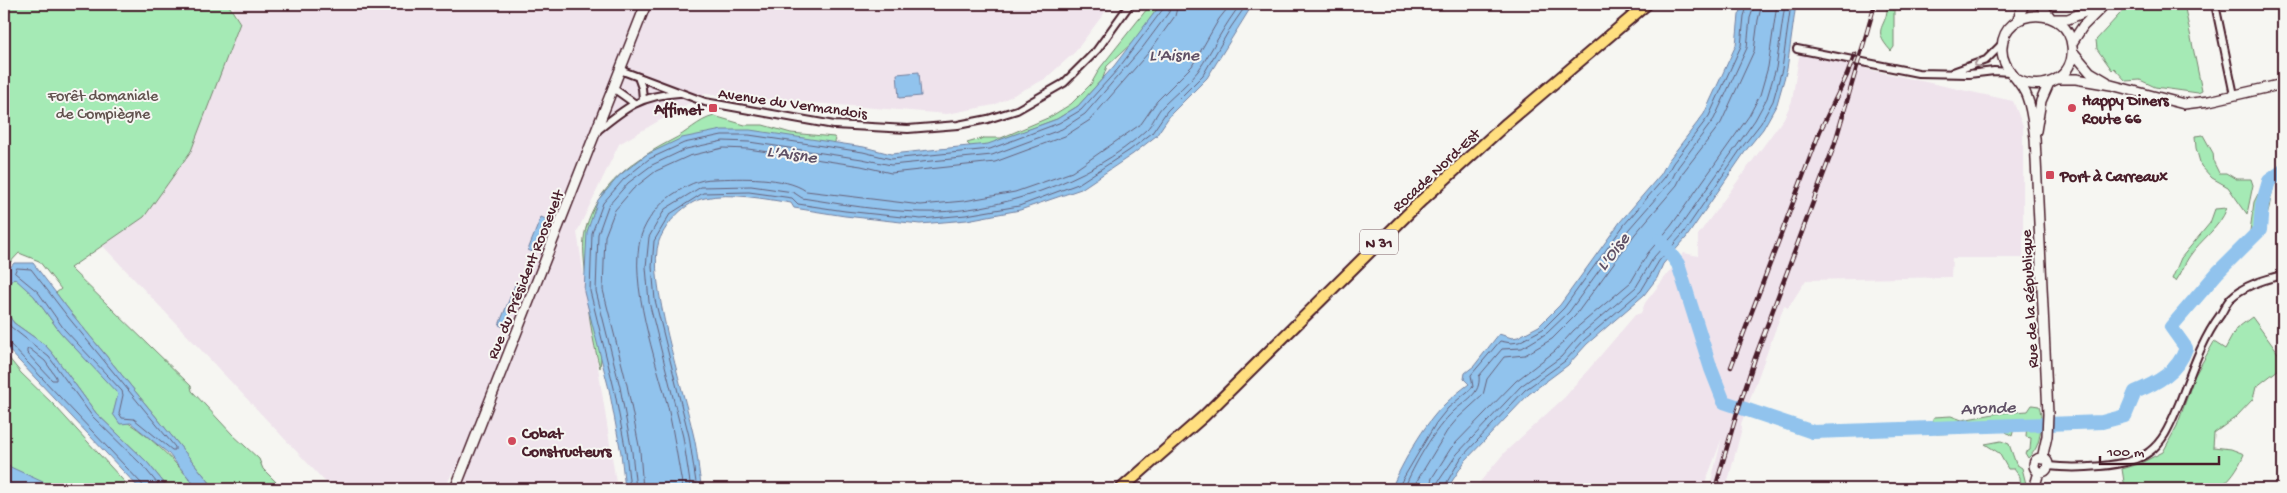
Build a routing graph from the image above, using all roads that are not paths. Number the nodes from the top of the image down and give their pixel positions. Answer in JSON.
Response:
{"nodes":[{"id":1,"x":646,"y":4,"type":"edge"},
{"id":2,"x":1130,"y":4,"type":"edge"},
{"id":3,"x":1647,"y":4,"type":"edge"},
{"id":4,"x":2024,"y":4,"type":"edge"},
{"id":5,"x":2040,"y":4,"type":"edge"},
{"id":6,"x":2104,"y":4,"type":"edge"},
{"id":7,"x":2215,"y":4,"type":"edge"},
{"id":8,"x":2052,"y":18,"type":"junction"},
{"id":9,"x":2017,"y":21,"type":"junction"},
{"id":10,"x":2002,"y":44,"type":"junction"},
{"id":11,"x":2072,"y":47,"type":"junction"},
{"id":12,"x":1797,"y":49,"type":"dead end"},
{"id":13,"x":620,"y":70,"type":"junction"},
{"id":14,"x":2010,"y":72,"type":"junction"},
{"id":15,"x":1947,"y":74,"type":"junction"},
{"id":16,"x":638,"y":77,"type":"junction"},
{"id":17,"x":2018,"y":80,"type":"junction"},
{"id":18,"x":2054,"y":81,"type":"junction"},
{"id":19,"x":2111,"y":84,"type":"junction"},
{"id":20,"x":2283,"y":84,"type":"edge"},
{"id":21,"x":613,"y":88,"type":"junction"},
{"id":22,"x":682,"y":93,"type":"junction"},
{"id":23,"x":2234,"y":95,"type":"junction"},
{"id":24,"x":643,"y":99,"type":"junction"},
{"id":25,"x":634,"y":103,"type":"junction"},
{"id":26,"x":596,"y":132,"type":"junction"},
{"id":27,"x":2035,"y":138,"type":"junction"},
{"id":28,"x":2283,"y":275,"type":"edge"},
{"id":29,"x":2045,"y":462,"type":"junction"},
{"id":30,"x":455,"y":489,"type":"edge"},
{"id":31,"x":1121,"y":489,"type":"edge"},
{"id":32,"x":2034,"y":489,"type":"edge"}],
"edges":[{"from":1,"to":13,"type":"main road","name":"Rue du Président Roosevelt"},
{"from":2,"to":22,"type":"street","name":"Avenue du Vermandois"},
{"from":3,"to":31,"type":"main road","name":"Rocade Nord-Est","number":"N 31"},
{"from":4,"to":9,"type":"main road"},
{"from":5,"to":8,"type":"main road"},
{"from":6,"to":8,"type":"main road"},
{"from":6,"to":11,"type":"main road"},
{"from":7,"to":23,"type":"street"},
{"from":8,"to":9,"type":"main road"},
{"from":8,"to":11,"type":"main road"},
{"from":9,"to":10,"type":"main road"},
{"from":10,"to":14,"type":"main road"},
{"from":10,"to":15,"type":"street","one_way":true},
{"from":11,"to":18,"type":"main road"},
{"from":11,"to":19,"type":"main road"},
{"from":12,"to":15,"type":"street"},
{"from":13,"to":16,"type":"street","name":"Avenue du Vermandois"},
{"from":13,"to":21,"type":"main road","name":"Rue du Président Roosevelt"},
{"from":14,"to":15,"type":"street"},
{"from":14,"to":17,"type":"main road"},
{"from":16,"to":22,"type":"street","name":"Avenue du Vermandois"},
{"from":16,"to":24,"type":"street"},
{"from":17,"to":18,"type":"main road"},
{"from":17,"to":27,"type":"main road","name":"Rue de la République"},
{"from":18,"to":19,"type":"main road"},
{"from":18,"to":27,"type":"main road","name":"Rue de la République"},
{"from":19,"to":23,"type":"main road"},
{"from":20,"to":23,"type":"main road"},
{"from":21,"to":25,"type":"street"},
{"from":21,"to":26,"type":"main road","name":"Rue du Président Roosevelt"},
{"from":22,"to":24,"type":"street"},
{"from":24,"to":25,"type":"street"},
{"from":25,"to":26,"type":"street"},
{"from":26,"to":30,"type":"main road","name":"Rue du Président Roosevelt"},
{"from":27,"to":29,"type":"main road","name":"Rue de la République"},
{"from":28,"to":29,"type":"street"},
{"from":29,"to":32,"type":"main road","name":"Rue de la République"}]}
